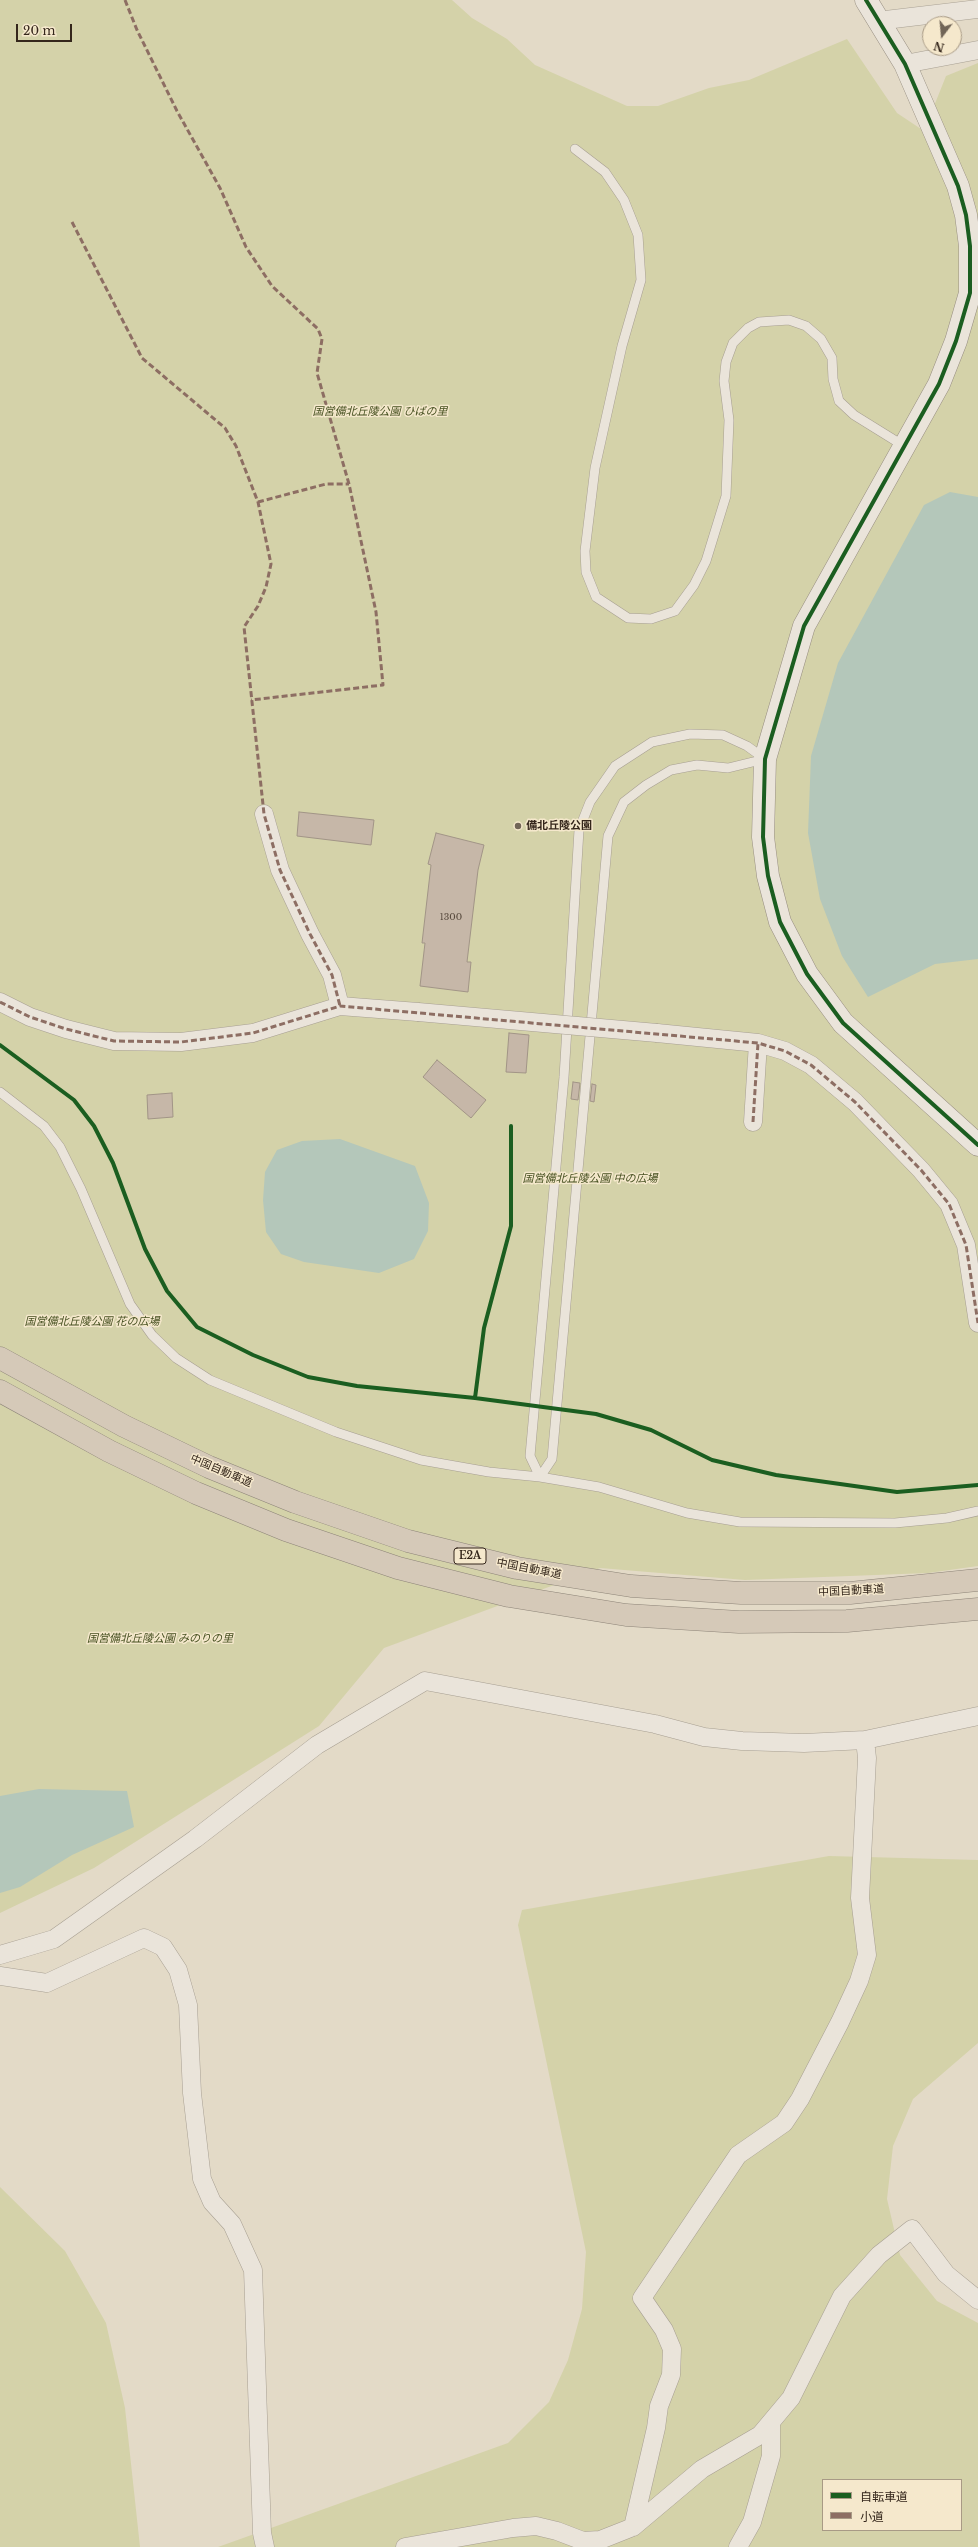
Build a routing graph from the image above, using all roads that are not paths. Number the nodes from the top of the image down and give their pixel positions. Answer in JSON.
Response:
{"nodes":[{"id":1,"x":866,"y":0,"type":"edge"},
{"id":2,"x":978,"y":9,"type":"edge"},
{"id":3,"x":877,"y":21,"type":"junction"},
{"id":4,"x":978,"y":50,"type":"edge"},
{"id":5,"x":905,"y":64,"type":"junction"},
{"id":6,"x":574,"y":149,"type":"dead end"},
{"id":7,"x":905,"y":447,"type":"junction"},
{"id":8,"x":765,"y":759,"type":"junction"},
{"id":9,"x":264,"y":814,"type":"dead end"},
{"id":10,"x":0,"y":1002,"type":"edge"},
{"id":11,"x":340,"y":1006,"type":"junction"},
{"id":12,"x":758,"y":1043,"type":"junction"},
{"id":13,"x":0,"y":1092,"type":"edge"},
{"id":14,"x":753,"y":1122,"type":"dead end"},
{"id":15,"x":978,"y":1146,"type":"edge"},
{"id":16,"x":978,"y":1324,"type":"edge"},
{"id":17,"x":0,"y":1358,"type":"edge"},
{"id":18,"x":0,"y":1391,"type":"edge"},
{"id":19,"x":540,"y":1477,"type":"junction"},
{"id":20,"x":978,"y":1511,"type":"edge"},
{"id":21,"x":978,"y":1580,"type":"edge"},
{"id":22,"x":978,"y":1609,"type":"edge"},
{"id":23,"x":978,"y":1716,"type":"edge"},
{"id":24,"x":865,"y":1740,"type":"junction"},
{"id":25,"x":0,"y":1955,"type":"edge"},
{"id":26,"x":0,"y":1976,"type":"edge"},
{"id":27,"x":978,"y":2300,"type":"edge"},
{"id":28,"x":771,"y":2422,"type":"junction"},
{"id":29,"x":633,"y":2527,"type":"junction"},
{"id":30,"x":476,"y":2540,"type":"edge"},
{"id":31,"x":265,"y":2547,"type":"edge"},
{"id":32,"x":404,"y":2547,"type":"edge"},
{"id":33,"x":738,"y":2547,"type":"edge"}],
"edges":[{"from":1,"to":3,"type":"street"},
{"from":2,"to":3,"type":"street"},
{"from":3,"to":5,"type":"street"},
{"from":4,"to":5,"type":"street"},
{"from":5,"to":7,"type":"street"},
{"from":6,"to":7,"type":"lane"},
{"from":7,"to":8,"type":"street"},
{"from":8,"to":15,"type":"street"},
{"from":8,"to":19,"type":"lane"},
{"from":8,"to":19,"type":"lane"},
{"from":9,"to":11,"type":"street"},
{"from":10,"to":11,"type":"street"},
{"from":11,"to":12,"type":"street","bridge":true},
{"from":12,"to":14,"type":"street"},
{"from":12,"to":16,"type":"street"},
{"from":13,"to":19,"type":"lane"},
{"from":17,"to":21,"type":"highway","name":"中国自動車道","number":"E2A"},
{"from":18,"to":22,"type":"highway"},
{"from":19,"to":20,"type":"lane"},
{"from":23,"to":24,"type":"street"},
{"from":24,"to":25,"type":"street"},
{"from":24,"to":29,"type":"street"},
{"from":26,"to":31,"type":"street"},
{"from":27,"to":28,"type":"street"},
{"from":28,"to":29,"type":"street"},
{"from":28,"to":33,"type":"street"},
{"from":29,"to":30,"type":"street"},
{"from":30,"to":32,"type":"street"}]}
